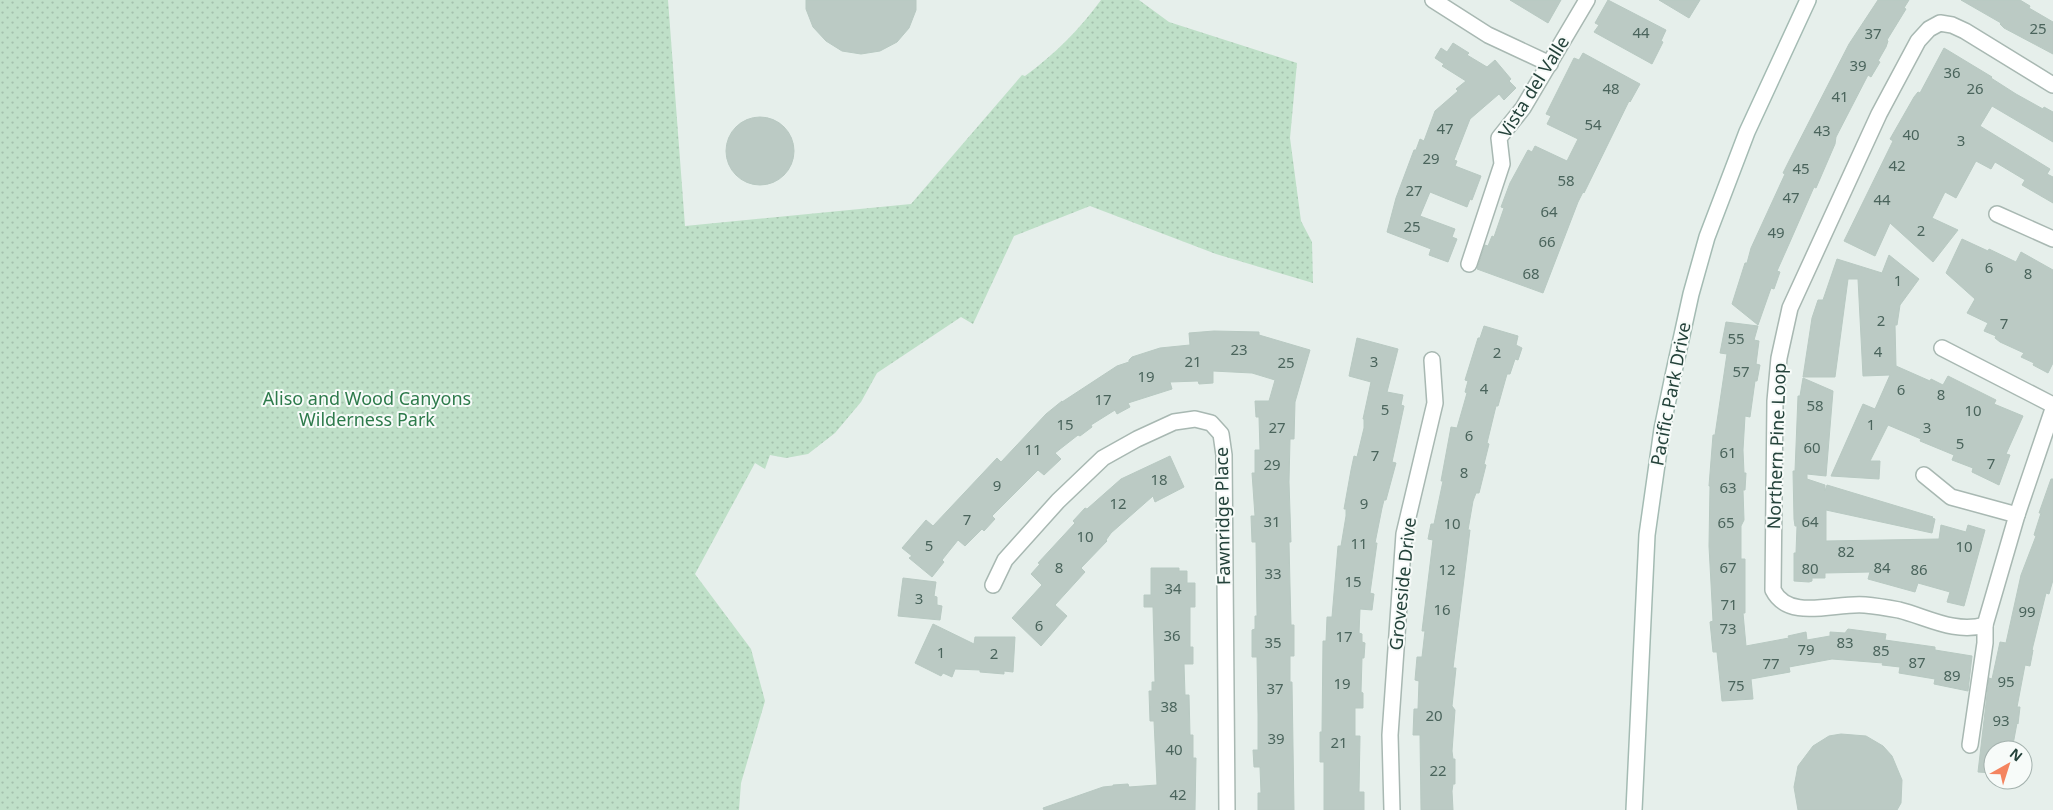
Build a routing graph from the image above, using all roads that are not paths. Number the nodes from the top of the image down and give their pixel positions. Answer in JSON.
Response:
{"nodes":[{"id":1,"x":1433,"y":0,"type":"edge"},
{"id":2,"x":1587,"y":0,"type":"edge"},
{"id":3,"x":1808,"y":0,"type":"edge"},
{"id":4,"x":1550,"y":64,"type":"junction"},
{"id":5,"x":2053,"y":85,"type":"edge"},
{"id":6,"x":1997,"y":214,"type":"dead end"},
{"id":7,"x":2053,"y":239,"type":"edge"},
{"id":8,"x":1469,"y":264,"type":"dead end"},
{"id":9,"x":1942,"y":348,"type":"dead end"},
{"id":10,"x":1432,"y":360,"type":"dead end"},
{"id":11,"x":2053,"y":405,"type":"edge"},
{"id":12,"x":2053,"y":409,"type":"edge"},
{"id":13,"x":1924,"y":476,"type":"dead end"},
{"id":14,"x":2017,"y":515,"type":"junction"},
{"id":15,"x":993,"y":585,"type":"dead end"},
{"id":16,"x":1984,"y":625,"type":"junction"},
{"id":17,"x":1970,"y":745,"type":"dead end"},
{"id":18,"x":1227,"y":810,"type":"edge"},
{"id":19,"x":1392,"y":810,"type":"edge"},
{"id":20,"x":1634,"y":810,"type":"edge"}],
"edges":[{"from":1,"to":4,"type":"street"},
{"from":2,"to":4,"type":"street","name":"Vista del Valle"},
{"from":3,"to":20,"type":"street","name":"Pacific Park Drive"},
{"from":4,"to":8,"type":"street","name":"Vista del Valle"},
{"from":5,"to":16,"type":"street","name":"Northern Pine Loop"},
{"from":6,"to":7,"type":"street"},
{"from":9,"to":11,"type":"street"},
{"from":10,"to":19,"type":"street","name":"Groveside Drive"},
{"from":12,"to":14,"type":"street"},
{"from":13,"to":14,"type":"street"},
{"from":14,"to":16,"type":"street"},
{"from":15,"to":18,"type":"street","name":"Fawnridge Place"},
{"from":16,"to":17,"type":"street"}]}
